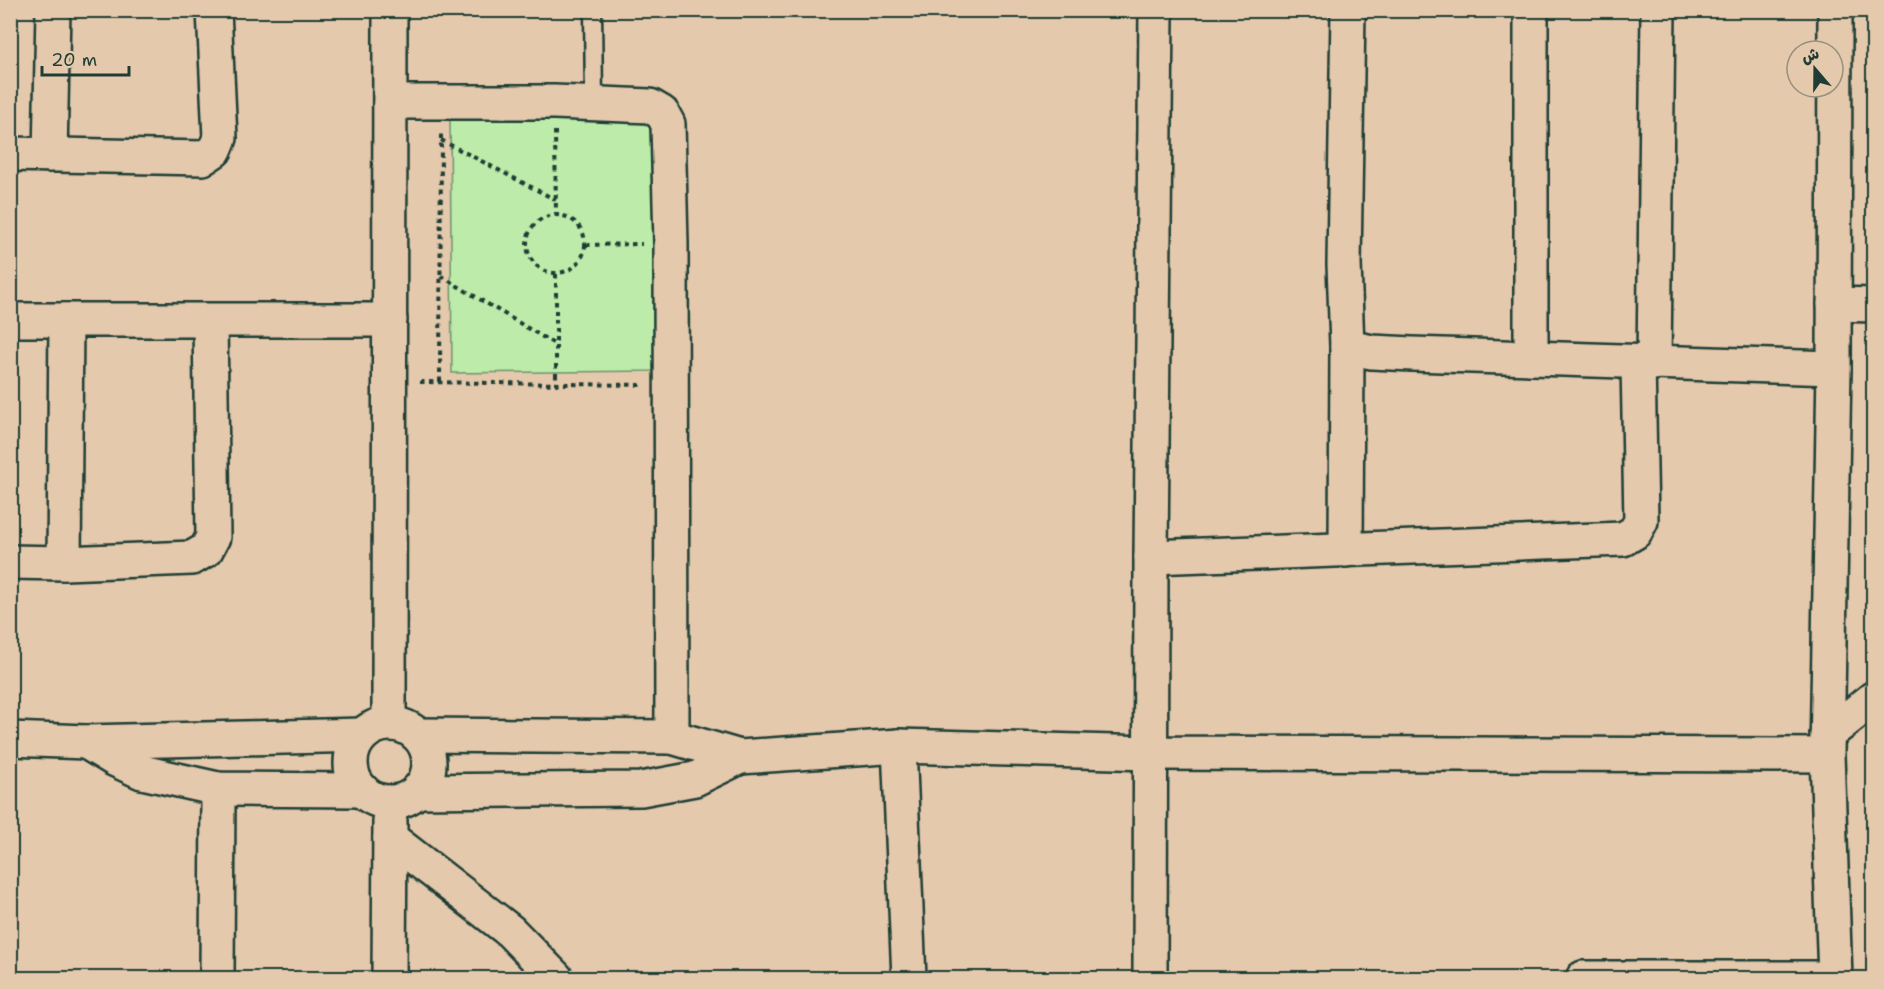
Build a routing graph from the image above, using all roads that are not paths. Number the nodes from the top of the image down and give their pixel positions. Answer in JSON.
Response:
{"nodes":[{"id":1,"x":53,"y":10,"type":"edge"},
{"id":2,"x":214,"y":10,"type":"edge"},
{"id":3,"x":390,"y":10,"type":"edge"},
{"id":4,"x":592,"y":10,"type":"edge"},
{"id":5,"x":1156,"y":10,"type":"edge"},
{"id":6,"x":1348,"y":10,"type":"edge"},
{"id":7,"x":1532,"y":10,"type":"edge"},
{"id":8,"x":1658,"y":10,"type":"edge"},
{"id":9,"x":1835,"y":10,"type":"edge"},
{"id":10,"x":391,"y":102,"type":"junction"},
{"id":11,"x":594,"y":104,"type":"junction"},
{"id":12,"x":10,"y":154,"type":"edge"},
{"id":13,"x":50,"y":155,"type":"junction"},
{"id":14,"x":1834,"y":303,"type":"junction"},
{"id":15,"x":1874,"y":305,"type":"edge"},
{"id":16,"x":10,"y":320,"type":"edge"},
{"id":17,"x":66,"y":320,"type":"junction"},
{"id":18,"x":390,"y":320,"type":"junction"},
{"id":19,"x":210,"y":321,"type":"junction"},
{"id":20,"x":1347,"y":347,"type":"junction"},
{"id":21,"x":1531,"y":358,"type":"junction"},
{"id":22,"x":1646,"y":362,"type":"junction"},
{"id":23,"x":1834,"y":368,"type":"junction"},
{"id":24,"x":1346,"y":550,"type":"junction"},
{"id":25,"x":1151,"y":557,"type":"junction"},
{"id":26,"x":10,"y":562,"type":"edge"},
{"id":27,"x":64,"y":563,"type":"junction"},
{"id":28,"x":1874,"y":698,"type":"edge"},
{"id":29,"x":389,"y":731,"type":"junction"},
{"id":30,"x":672,"y":737,"type":"junction"},
{"id":31,"x":10,"y":739,"type":"edge"},
{"id":32,"x":86,"y":742,"type":"junction"},
{"id":33,"x":1827,"y":745,"type":"junction"},
{"id":34,"x":899,"y":746,"type":"junction"},
{"id":35,"x":1150,"y":753,"type":"junction"},
{"id":36,"x":740,"y":757,"type":"junction"},
{"id":37,"x":218,"y":789,"type":"junction"},
{"id":38,"x":390,"y":794,"type":"junction"},
{"id":39,"x":390,"y":838,"type":"junction"},
{"id":40,"x":217,"y":978,"type":"edge"},
{"id":41,"x":389,"y":978,"type":"edge"},
{"id":42,"x":556,"y":978,"type":"edge"},
{"id":43,"x":909,"y":978,"type":"edge"},
{"id":44,"x":1150,"y":978,"type":"edge"},
{"id":45,"x":1583,"y":978,"type":"edge"},
{"id":46,"x":1835,"y":978,"type":"edge"}],
"edges":[{"from":1,"to":13,"type":"street"},
{"from":2,"to":13,"type":"street"},
{"from":3,"to":10,"type":"street"},
{"from":4,"to":11,"type":"lane"},
{"from":5,"to":25,"type":"street"},
{"from":6,"to":20,"type":"street"},
{"from":7,"to":21,"type":"street"},
{"from":8,"to":22,"type":"street"},
{"from":9,"to":14,"type":"street"},
{"from":10,"to":11,"type":"street"},
{"from":10,"to":18,"type":"street"},
{"from":11,"to":30,"type":"street"},
{"from":12,"to":13,"type":"street"},
{"from":14,"to":15,"type":"street"},
{"from":14,"to":23,"type":"street"},
{"from":16,"to":17,"type":"street"},
{"from":17,"to":19,"type":"street"},
{"from":17,"to":27,"type":"street"},
{"from":18,"to":19,"type":"street"},
{"from":18,"to":29,"type":"street"},
{"from":19,"to":27,"type":"street"},
{"from":20,"to":21,"type":"street"},
{"from":20,"to":24,"type":"street"},
{"from":21,"to":22,"type":"street"},
{"from":22,"to":23,"type":"street"},
{"from":22,"to":24,"type":"street"},
{"from":23,"to":33,"type":"street"},
{"from":24,"to":25,"type":"street"},
{"from":25,"to":35,"type":"street"},
{"from":26,"to":27,"type":"street"},
{"from":28,"to":33,"type":"street"},
{"from":29,"to":30,"type":"street"},
{"from":29,"to":32,"type":"street"},
{"from":29,"to":38,"type":"street"},
{"from":29,"to":38,"type":"street"},
{"from":30,"to":36,"type":"street"},
{"from":31,"to":32,"type":"street"},
{"from":32,"to":37,"type":"street"},
{"from":33,"to":35,"type":"street"},
{"from":33,"to":46,"type":"street"},
{"from":34,"to":35,"type":"street"},
{"from":34,"to":36,"type":"street"},
{"from":34,"to":43,"type":"street"},
{"from":35,"to":44,"type":"street"},
{"from":36,"to":38,"type":"street"},
{"from":37,"to":38,"type":"street"},
{"from":37,"to":40,"type":"street"},
{"from":38,"to":39,"type":"street"},
{"from":39,"to":41,"type":"street"},
{"from":39,"to":42,"type":"street"},
{"from":45,"to":46,"type":"street"}]}
